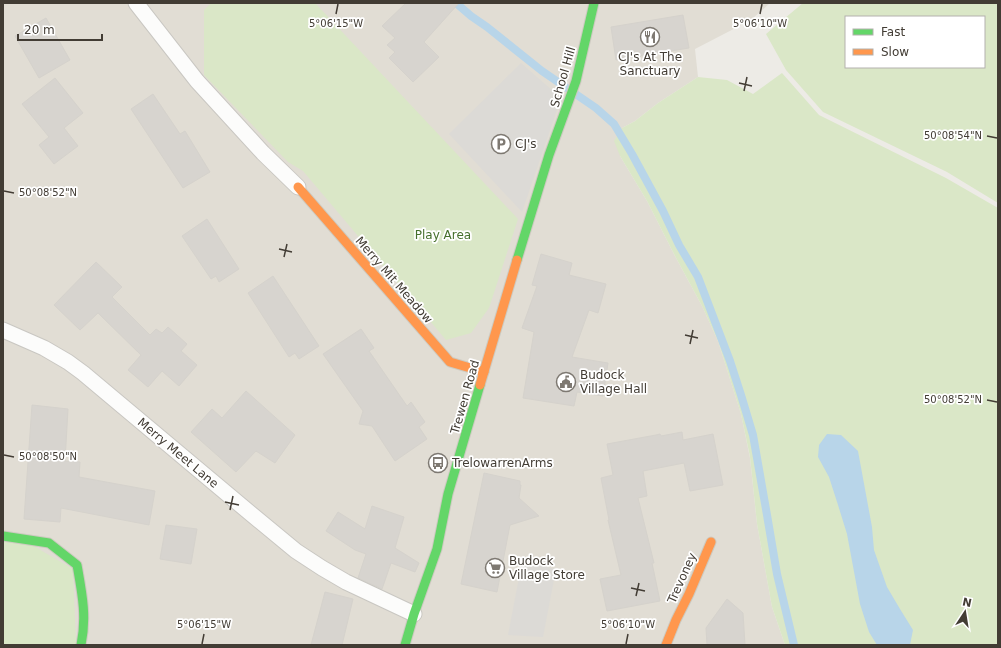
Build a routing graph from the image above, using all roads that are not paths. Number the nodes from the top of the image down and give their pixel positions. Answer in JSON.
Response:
{"nodes":[{"id":1,"x":136,"y":3,"type":"edge"},
{"id":2,"x":594,"y":3,"type":"edge"},
{"id":3,"x":549,"y":155,"type":"joint"},
{"id":4,"x":298,"y":187,"type":"joint"},
{"id":5,"x":3,"y":330,"type":"edge"},
{"id":6,"x":484,"y":372,"type":"junction"},
{"id":7,"x":3,"y":536,"type":"edge"},
{"id":8,"x":711,"y":542,"type":"dead end"},
{"id":9,"x":414,"y":614,"type":"junction"},
{"id":10,"x":81,"y":645,"type":"edge"},
{"id":11,"x":405,"y":645,"type":"edge"},
{"id":12,"x":666,"y":645,"type":"edge"}],
"edges":[{"from":1,"to":4,"type":"lane"},
{"from":2,"to":3,"type":"street","name":"School Hill"},
{"from":3,"to":6,"type":"street","name":"Trewen Road"},
{"from":4,"to":6,"type":"street","name":"Merry Mit Meadow"},
{"from":5,"to":9,"type":"lane","name":"Merry Meet Lane"},
{"from":6,"to":9,"type":"street","name":"Trewen Road"},
{"from":7,"to":10,"type":"street"},
{"from":8,"to":12,"type":"street","name":"Trevoney"},
{"from":9,"to":11,"type":"street","name":"Trewen Road"}]}
